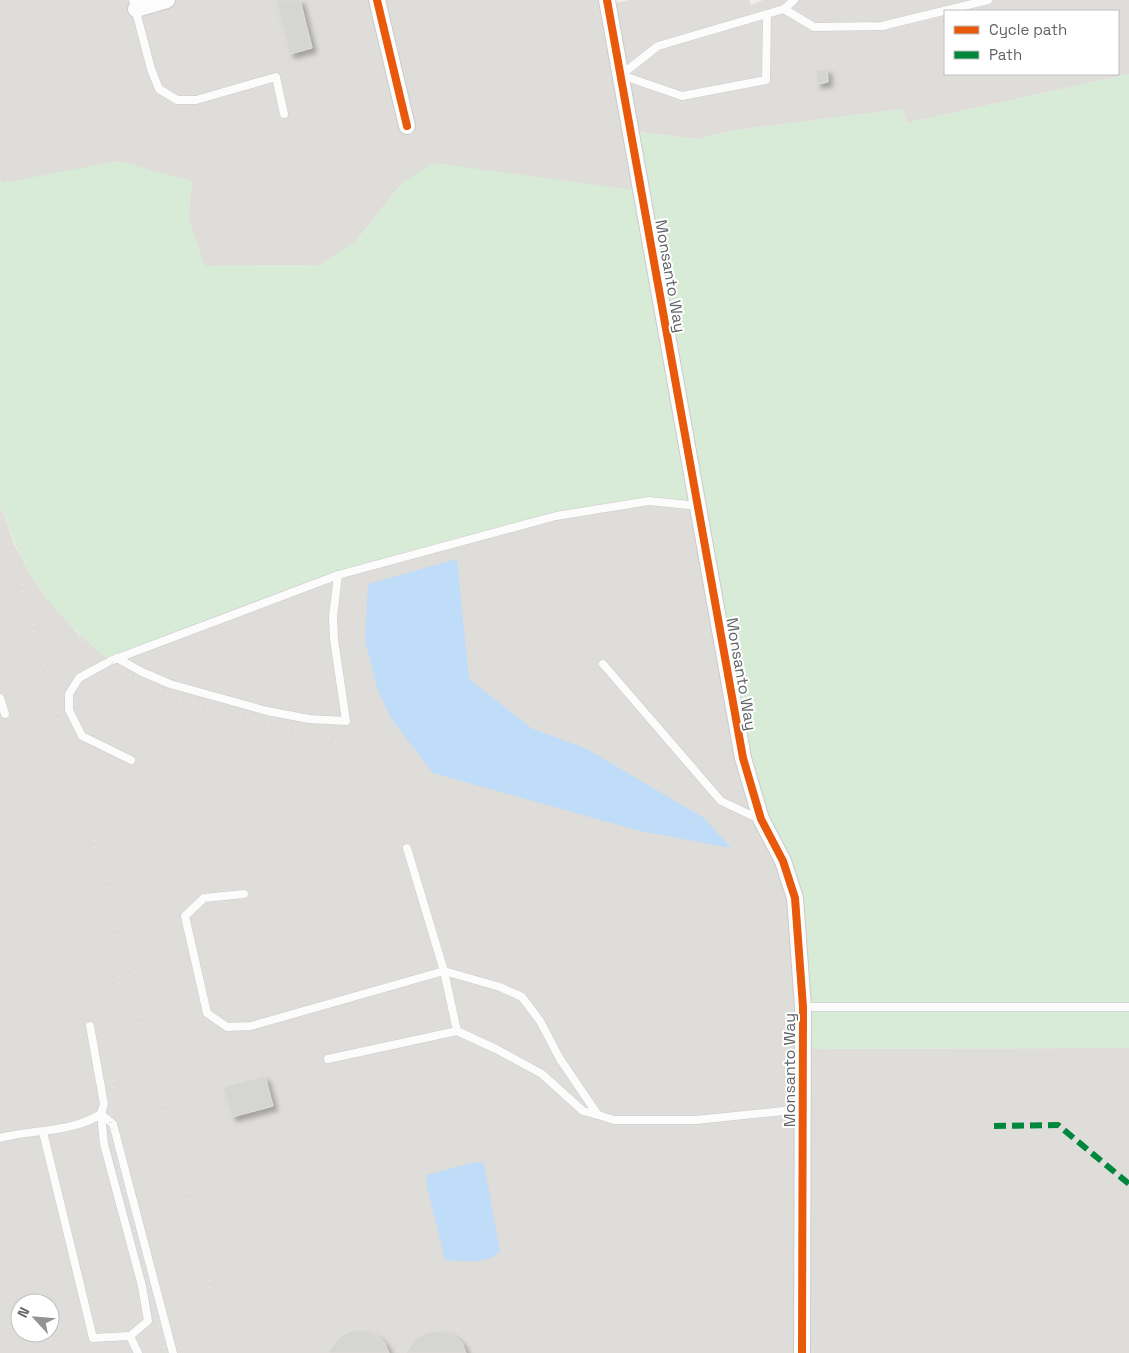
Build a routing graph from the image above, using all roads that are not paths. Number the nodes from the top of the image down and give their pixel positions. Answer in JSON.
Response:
{"nodes":[{"id":1,"x":167,"y":0,"type":"edge"},
{"id":2,"x":377,"y":0,"type":"edge"},
{"id":3,"x":608,"y":0,"type":"edge"},
{"id":4,"x":794,"y":0,"type":"edge"},
{"id":5,"x":988,"y":0,"type":"edge"},
{"id":6,"x":134,"y":4,"type":"edge"},
{"id":7,"x":784,"y":9,"type":"junction"},
{"id":8,"x":947,"y":10,"type":"edge"},
{"id":9,"x":944,"y":11,"type":"edge"},
{"id":10,"x":767,"y":14,"type":"junction"},
{"id":11,"x":621,"y":75,"type":"junction"},
{"id":12,"x":284,"y":114,"type":"dead end"},
{"id":13,"x":407,"y":126,"type":"dead end"},
{"id":14,"x":698,"y":506,"type":"junction"},
{"id":15,"x":338,"y":574,"type":"junction"},
{"id":16,"x":117,"y":658,"type":"junction"},
{"id":17,"x":603,"y":664,"type":"dead end"},
{"id":18,"x":0,"y":698,"type":"edge"},
{"id":19,"x":5,"y":714,"type":"dead end"},
{"id":20,"x":131,"y":760,"type":"dead end"},
{"id":21,"x":761,"y":819,"type":"junction"},
{"id":22,"x":407,"y":848,"type":"dead end"},
{"id":23,"x":244,"y":894,"type":"dead end"},
{"id":24,"x":444,"y":971,"type":"junction"},
{"id":25,"x":803,"y":1007,"type":"junction"},
{"id":26,"x":1129,"y":1007,"type":"edge"},
{"id":27,"x":90,"y":1026,"type":"dead end"},
{"id":28,"x":456,"y":1031,"type":"junction"},
{"id":29,"x":328,"y":1059,"type":"dead end"},
{"id":30,"x":802,"y":1109,"type":"junction"},
{"id":31,"x":101,"y":1114,"type":"junction"},
{"id":32,"x":598,"y":1116,"type":"junction"},
{"id":33,"x":42,"y":1132,"type":"junction"},
{"id":34,"x":0,"y":1138,"type":"edge"},
{"id":35,"x":130,"y":1336,"type":"junction"},
{"id":36,"x":138,"y":1353,"type":"edge"},
{"id":37,"x":173,"y":1353,"type":"edge"},
{"id":38,"x":802,"y":1353,"type":"edge"}],
"edges":[{"from":1,"to":6,"type":"street"},
{"from":2,"to":13,"type":"street"},
{"from":3,"to":11,"type":"street","name":"Monsanto Way"},
{"from":4,"to":7,"type":"lane"},
{"from":5,"to":8,"type":"lane"},
{"from":6,"to":12,"type":"lane"},
{"from":7,"to":9,"type":"lane"},
{"from":7,"to":10,"type":"lane"},
{"from":10,"to":11,"type":"lane"},
{"from":10,"to":11,"type":"lane"},
{"from":11,"to":14,"type":"street","name":"Monsanto Way"},
{"from":14,"to":15,"type":"lane"},
{"from":14,"to":21,"type":"street","name":"Monsanto Way"},
{"from":15,"to":16,"type":"lane"},
{"from":15,"to":16,"type":"lane"},
{"from":16,"to":20,"type":"lane"},
{"from":17,"to":21,"type":"lane"},
{"from":18,"to":19,"type":"lane"},
{"from":21,"to":25,"type":"street","name":"Monsanto Way"},
{"from":22,"to":24,"type":"lane"},
{"from":23,"to":24,"type":"lane"},
{"from":24,"to":28,"type":"lane"},
{"from":24,"to":32,"type":"lane"},
{"from":25,"to":26,"type":"lane"},
{"from":25,"to":30,"type":"street","name":"Monsanto Way"},
{"from":27,"to":31,"type":"lane"},
{"from":28,"to":29,"type":"lane"},
{"from":28,"to":32,"type":"lane"},
{"from":30,"to":32,"type":"lane"},
{"from":30,"to":38,"type":"street","name":"Monsanto Way"},
{"from":31,"to":33,"type":"lane"},
{"from":31,"to":35,"type":"lane"},
{"from":31,"to":37,"type":"lane"},
{"from":33,"to":34,"type":"lane"},
{"from":33,"to":35,"type":"lane"},
{"from":35,"to":36,"type":"lane"}]}
